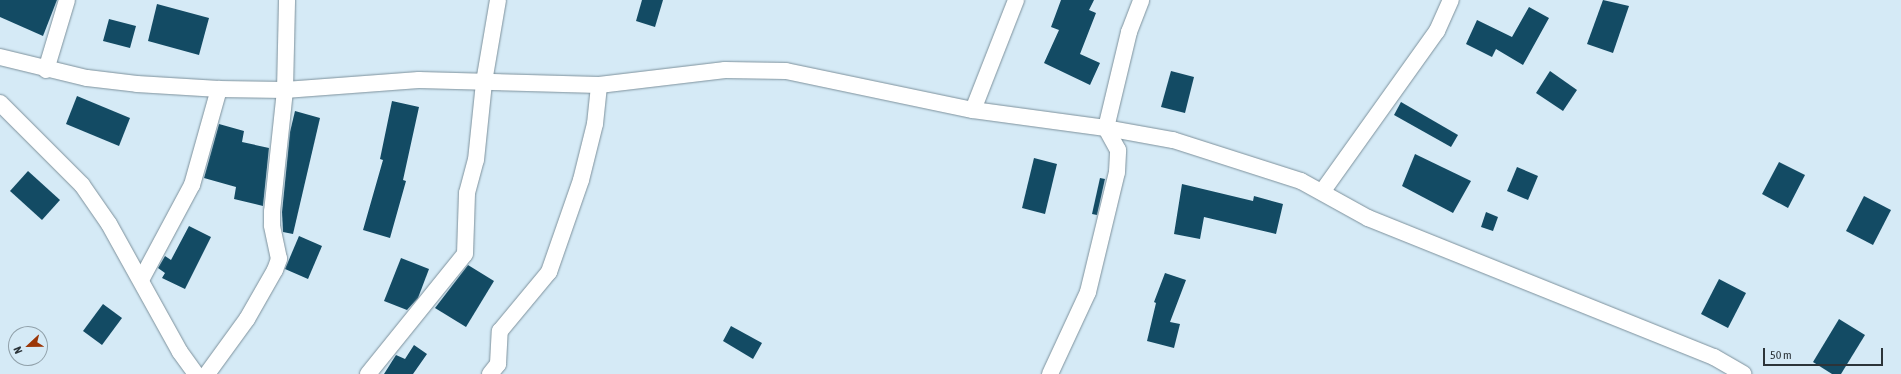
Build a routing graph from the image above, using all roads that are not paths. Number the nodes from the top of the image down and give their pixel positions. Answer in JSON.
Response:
{"nodes":[{"id":1,"x":67,"y":0,"type":"edge"},
{"id":2,"x":287,"y":0,"type":"edge"},
{"id":3,"x":498,"y":0,"type":"edge"},
{"id":4,"x":1016,"y":0,"type":"edge"},
{"id":5,"x":1141,"y":0,"type":"edge"},
{"id":6,"x":1451,"y":0,"type":"edge"},
{"id":7,"x":0,"y":57,"type":"edge"},
{"id":8,"x":46,"y":70,"type":"junction"},
{"id":9,"x":484,"y":82,"type":"junction"},
{"id":10,"x":599,"y":85,"type":"junction"},
{"id":11,"x":220,"y":89,"type":"junction"},
{"id":12,"x":285,"y":90,"type":"junction"},
{"id":13,"x":0,"y":103,"type":"edge"},
{"id":14,"x":973,"y":110,"type":"junction"},
{"id":15,"x":1106,"y":128,"type":"junction"},
{"id":16,"x":1322,"y":192,"type":"junction"},
{"id":17,"x":141,"y":280,"type":"junction"},
{"id":18,"x":196,"y":374,"type":"edge"},
{"id":19,"x":207,"y":374,"type":"edge"},
{"id":20,"x":368,"y":374,"type":"edge"},
{"id":21,"x":490,"y":374,"type":"edge"},
{"id":22,"x":1050,"y":374,"type":"edge"},
{"id":23,"x":1743,"y":374,"type":"edge"}],
"edges":[{"from":1,"to":8,"type":"street"},
{"from":2,"to":12,"type":"street"},
{"from":3,"to":9,"type":"street"},
{"from":4,"to":14,"type":"street"},
{"from":5,"to":15,"type":"street"},
{"from":6,"to":16,"type":"street"},
{"from":7,"to":8,"type":"street"},
{"from":8,"to":11,"type":"street"},
{"from":9,"to":10,"type":"street"},
{"from":9,"to":12,"type":"street"},
{"from":9,"to":20,"type":"street"},
{"from":10,"to":14,"type":"street"},
{"from":10,"to":21,"type":"street"},
{"from":11,"to":12,"type":"street"},
{"from":11,"to":17,"type":"street"},
{"from":12,"to":19,"type":"street"},
{"from":13,"to":17,"type":"street"},
{"from":14,"to":15,"type":"street"},
{"from":15,"to":16,"type":"street"},
{"from":15,"to":22,"type":"street"},
{"from":16,"to":23,"type":"street"},
{"from":17,"to":18,"type":"street"}]}
